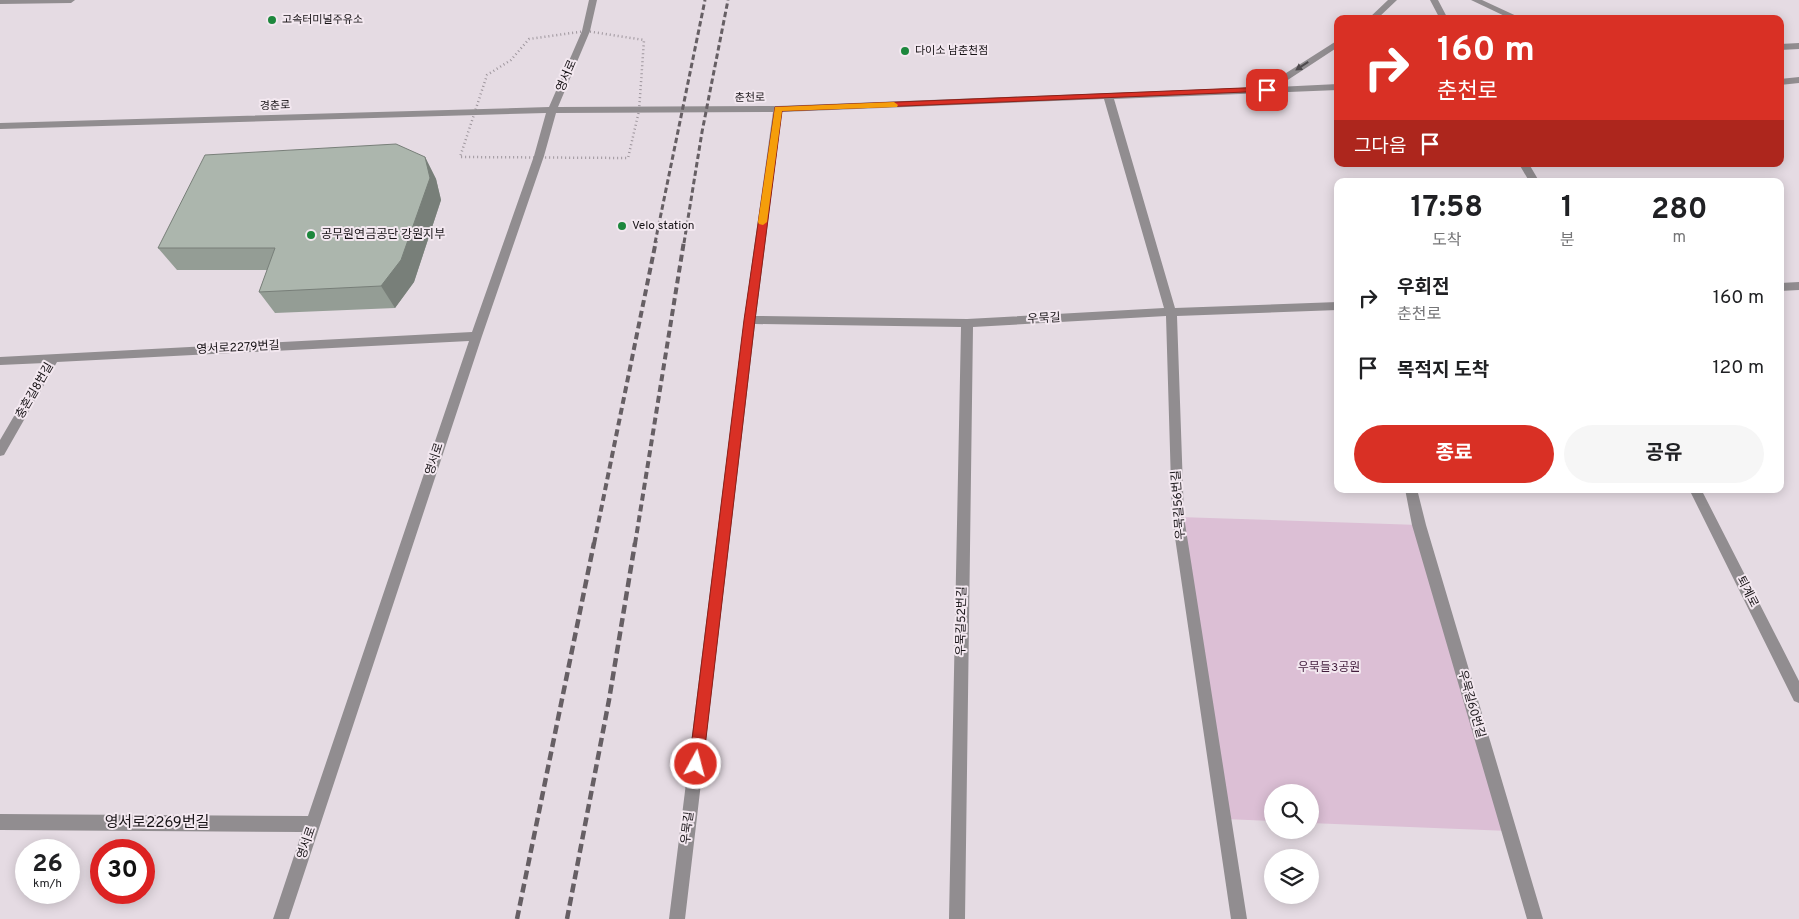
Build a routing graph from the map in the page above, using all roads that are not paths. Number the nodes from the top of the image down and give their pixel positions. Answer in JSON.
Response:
{"nodes":[{"id":1,"x":71,"y":0,"type":"edge"},
{"id":2,"x":593,"y":0,"type":"edge"},
{"id":3,"x":1393,"y":0,"type":"edge"},
{"id":4,"x":1434,"y":0,"type":"edge"},
{"id":5,"x":1475,"y":0,"type":"edge"},
{"id":6,"x":0,"y":1,"type":"edge"},
{"id":7,"x":1376,"y":15,"type":"edge"},
{"id":8,"x":1442,"y":15,"type":"edge"},
{"id":9,"x":1510,"y":15,"type":"edge"},
{"id":10,"x":1334,"y":46,"type":"edge"},
{"id":11,"x":1799,"y":46,"type":"edge"},
{"id":12,"x":1784,"y":47,"type":"edge"},
{"id":13,"x":1799,"y":80,"type":"edge"},
{"id":14,"x":1784,"y":82,"type":"edge"},
{"id":15,"x":1334,"y":86,"type":"edge"},
{"id":16,"x":1267,"y":90,"type":"junction"},
{"id":17,"x":1108,"y":95,"type":"junction"},
{"id":18,"x":778,"y":109,"type":"junction"},
{"id":19,"x":552,"y":110,"type":"junction"},
{"id":20,"x":0,"y":126,"type":"edge"},
{"id":21,"x":1526,"y":167,"type":"edge"},
{"id":22,"x":1532,"y":178,"type":"edge"},
{"id":23,"x":1799,"y":286,"type":"edge"},
{"id":24,"x":1784,"y":287,"type":"edge"},
{"id":25,"x":1334,"y":306,"type":"edge"},
{"id":26,"x":1171,"y":312,"type":"junction"},
{"id":27,"x":750,"y":320,"type":"junction"},
{"id":28,"x":967,"y":323,"type":"junction"},
{"id":29,"x":476,"y":336,"type":"junction"},
{"id":30,"x":54,"y":358,"type":"junction"},
{"id":31,"x":0,"y":361,"type":"edge"},
{"id":32,"x":0,"y":450,"type":"edge"},
{"id":33,"x":1412,"y":493,"type":"edge"},
{"id":34,"x":1698,"y":493,"type":"edge"},
{"id":35,"x":1799,"y":696,"type":"edge"},
{"id":36,"x":0,"y":822,"type":"edge"},
{"id":37,"x":314,"y":824,"type":"junction"},
{"id":38,"x":281,"y":919,"type":"edge"},
{"id":39,"x":677,"y":919,"type":"edge"},
{"id":40,"x":957,"y":919,"type":"edge"},
{"id":41,"x":1239,"y":919,"type":"edge"},
{"id":42,"x":1535,"y":919,"type":"edge"}],
"edges":[{"from":1,"to":6,"type":"street"},
{"from":2,"to":19,"type":"street","name":"영서로"},
{"from":3,"to":7,"type":"street"},
{"from":4,"to":8,"type":"street"},
{"from":5,"to":9,"type":"street"},
{"from":10,"to":16,"type":"street","one_way":true},
{"from":11,"to":12,"type":"street"},
{"from":13,"to":14,"type":"street"},
{"from":15,"to":16,"type":"street","name":"춘천로"},
{"from":16,"to":17,"type":"street","name":"춘천로"},
{"from":17,"to":18,"type":"street","name":"춘천로"},
{"from":17,"to":26,"type":"street","name":"우묵길56번길"},
{"from":18,"to":19,"type":"street","name":"춘천로"},
{"from":18,"to":27,"type":"street","name":"우묵길"},
{"from":19,"to":20,"type":"street","name":"경춘로"},
{"from":19,"to":29,"type":"street","name":"영서로"},
{"from":21,"to":22,"type":"street"},
{"from":23,"to":24,"type":"street"},
{"from":25,"to":26,"type":"street","name":"우묵길"},
{"from":26,"to":28,"type":"street","name":"우묵길"},
{"from":26,"to":41,"type":"street","name":"우묵길56번길"},
{"from":27,"to":28,"type":"street","name":"우묵길"},
{"from":27,"to":39,"type":"street","name":"우묵길"},
{"from":28,"to":40,"type":"street","name":"우묵길52번길"},
{"from":29,"to":30,"type":"street","name":"영서로2279번길"},
{"from":29,"to":37,"type":"street","name":"영서로"},
{"from":30,"to":31,"type":"street","name":"영서로2279번길"},
{"from":30,"to":32,"type":"street","name":"충혼길8번길"},
{"from":33,"to":42,"type":"street","name":"우묵길60번길"},
{"from":34,"to":35,"type":"street","name":"퇴계로"},
{"from":36,"to":37,"type":"street","name":"영서로2269번길"},
{"from":37,"to":38,"type":"street","name":"영서로"}]}
